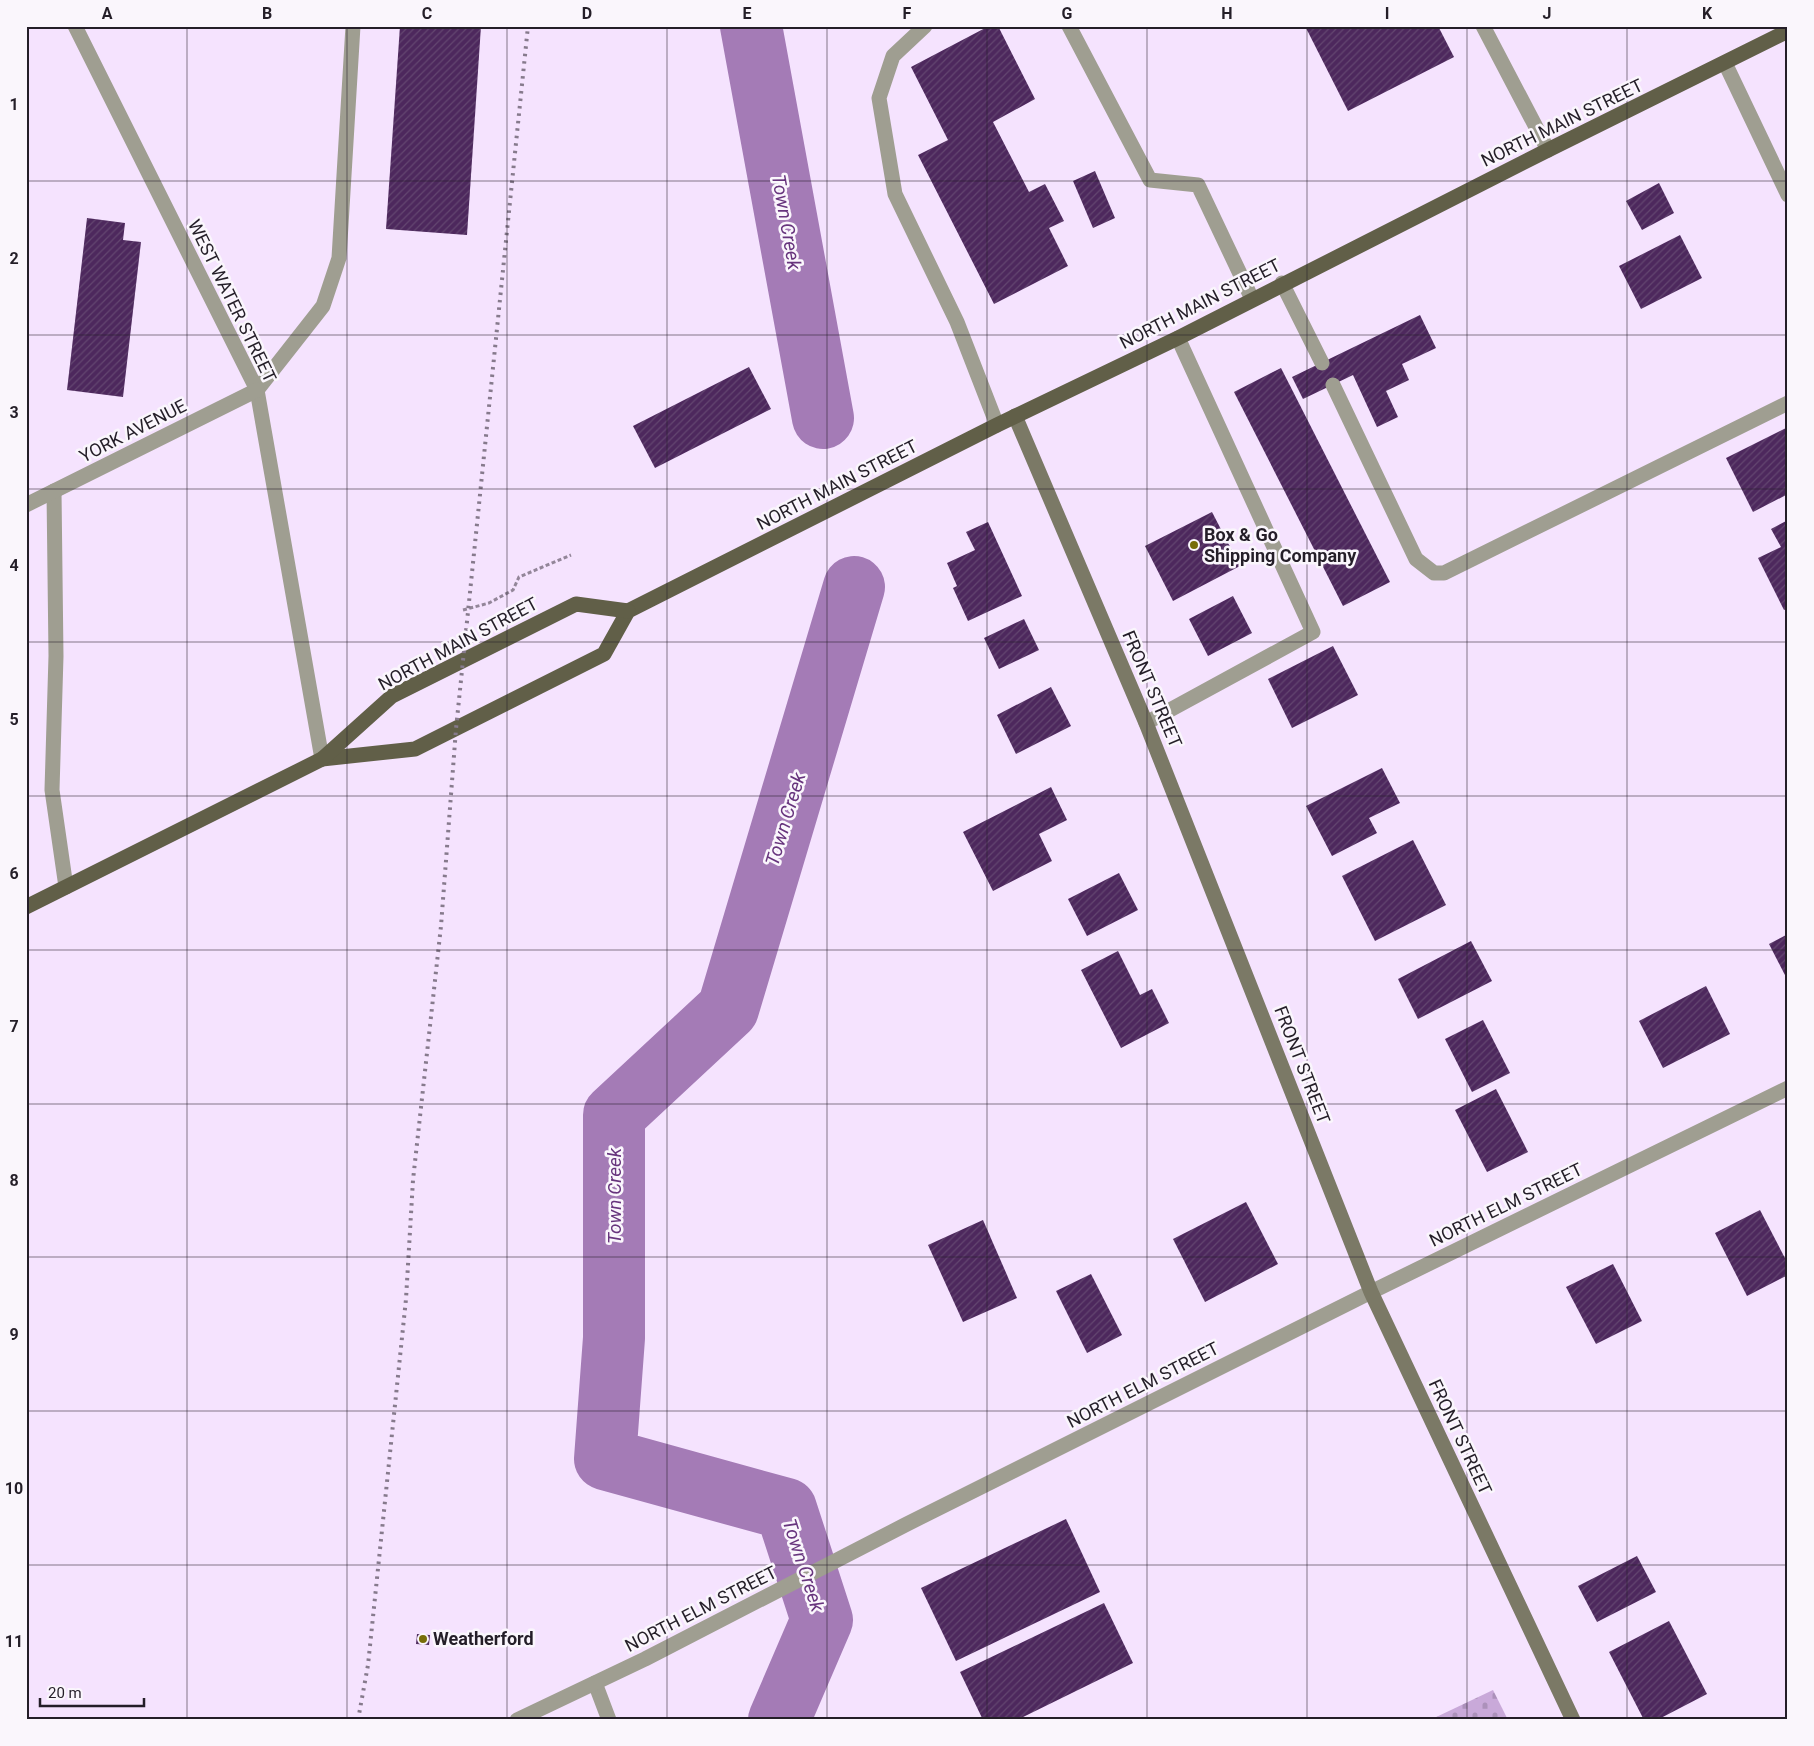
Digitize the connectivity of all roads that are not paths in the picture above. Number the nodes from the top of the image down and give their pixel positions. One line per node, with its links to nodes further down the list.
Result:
1 (75, 26): 15 (street, WEST WATER STREET)
2 (353, 26): 15 (street)
3 (925, 26): 18 (street)
4 (1069, 26): 11 (street)
5 (1483, 26): 8 (street)
6 (1788, 31): 7 (main road, NORTH MAIN STREET)
7 (1725, 63): 8 (main road, NORTH MAIN STREET); 9 (street)
8 (1548, 150): 10 (main road, NORTH MAIN STREET)
9 (1788, 195)
10 (1282, 283): 11 (main road, NORTH MAIN STREET); 13 (street)
11 (1252, 299): 12 (main road, NORTH MAIN STREET)
12 (1178, 338): 17 (main road, NORTH MAIN STREET); 22 (street)
13 (1322, 363)
14 (1333, 385): 16 (street)
15 (257, 390): 19 (street, YORK AVENUE); 23 (street, WEST WATER STREET)
16 (1788, 404)
17 (1015, 416): 18 (main road, NORTH MAIN STREET); 22 (street, FRONT STREET)
18 (997, 425): 21 (main road, NORTH MAIN STREET)
19 (54, 491): 20 (street, YORK AVENUE); 24 (street)
20 (26, 505)
21 (628, 611): 23 (main road, NORTH MAIN STREET); 23 (main road, NORTH MAIN STREET)
22 (1146, 723): 27 (street, FRONT STREET)
23 (322, 759): 24 (main road, NORTH MAIN STREET)
24 (66, 887): 25 (main road, NORTH MAIN STREET)
25 (26, 906)
26 (1788, 1088): 27 (street, NORTH ELM STREET)
27 (1371, 1292): 28 (street, NORTH ELM STREET); 31 (street, FRONT STREET)
28 (595, 1683): 29 (street, NORTH ELM STREET); 30 (street)
29 (517, 1720)
30 (609, 1720)
31 (1573, 1720)

